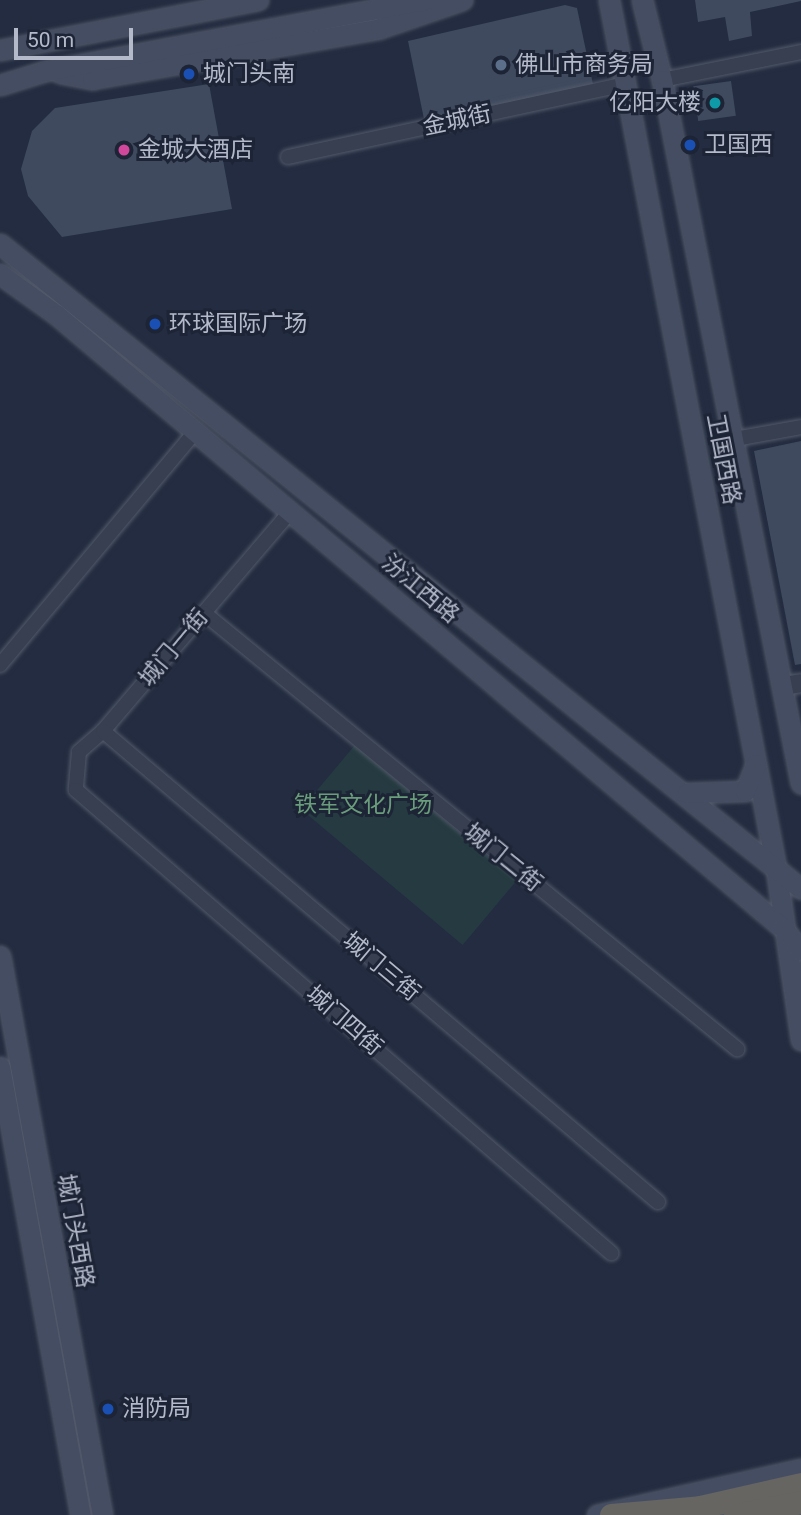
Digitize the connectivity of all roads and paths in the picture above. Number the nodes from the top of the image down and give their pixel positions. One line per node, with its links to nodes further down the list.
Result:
1 (196, 0): 7 (main road)
2 (258, 0): 7 (main road)
3 (425, 0): 9 (main road)
4 (463, 0): 9 (main road)
5 (609, 0): 11 (main road, 卫国西路)
6 (642, 0): 10 (main road, 卫国西路)
7 (2, 49)
8 (801, 52): 10 (street)
9 (45, 71): 12 (main road)
10 (662, 80): 18 (main road, 卫国西路)
11 (625, 84): 13 (street, 金城街); 24 (main road, 卫国西路)
12 (0, 85)
13 (288, 157)
14 (0, 244): 27 (main road, 汾江西路)
15 (0, 274): 17 (main road, 汾江西路)
16 (801, 427): 18 (street)
17 (195, 432): 19 (main road, 汾江西路); 21 (street)
18 (735, 439): 22 (main road, 卫国西路)
19 (290, 512): 20 (street, 城门一街); 30 (main road, 汾江西路)
20 (204, 613): 23 (street, 城门一街); 35 (street, 城门二街)
21 (0, 665)
22 (792, 684): 25 (main road, 卫国西路)
23 (103, 731): 26 (street, 城门一街); 37 (street, 城门三街)
24 (756, 763): 27 (main road); 28 (main road, 卫国西路)
25 (801, 783)
26 (76, 790): 38 (street, 城门四街)
27 (687, 793): 28 (main road, 汾江西路)
28 (776, 868): 29 (main road, 汾江西路); 30 (main road, 卫国西路)
29 (801, 889)
30 (783, 928): 31 (main road, 汾江西路); 33 (main road, 卫国西路)
31 (801, 949): 33 (main road)
32 (0, 956): 44 (main road, 城门头西路)
33 (791, 993): 34 (main road)
34 (801, 1040)
35 (737, 1049)
36 (0, 1067): 43 (main road, 城门头西路)
37 (658, 1202)
38 (611, 1253)
39 (801, 1469): 45 (main road)
40 (801, 1484): 46 (highway)
41 (801, 1502): 42 (highway)
42 (744, 1513)
43 (81, 1515)
44 (102, 1515)
45 (597, 1515)
46 (611, 1515)

